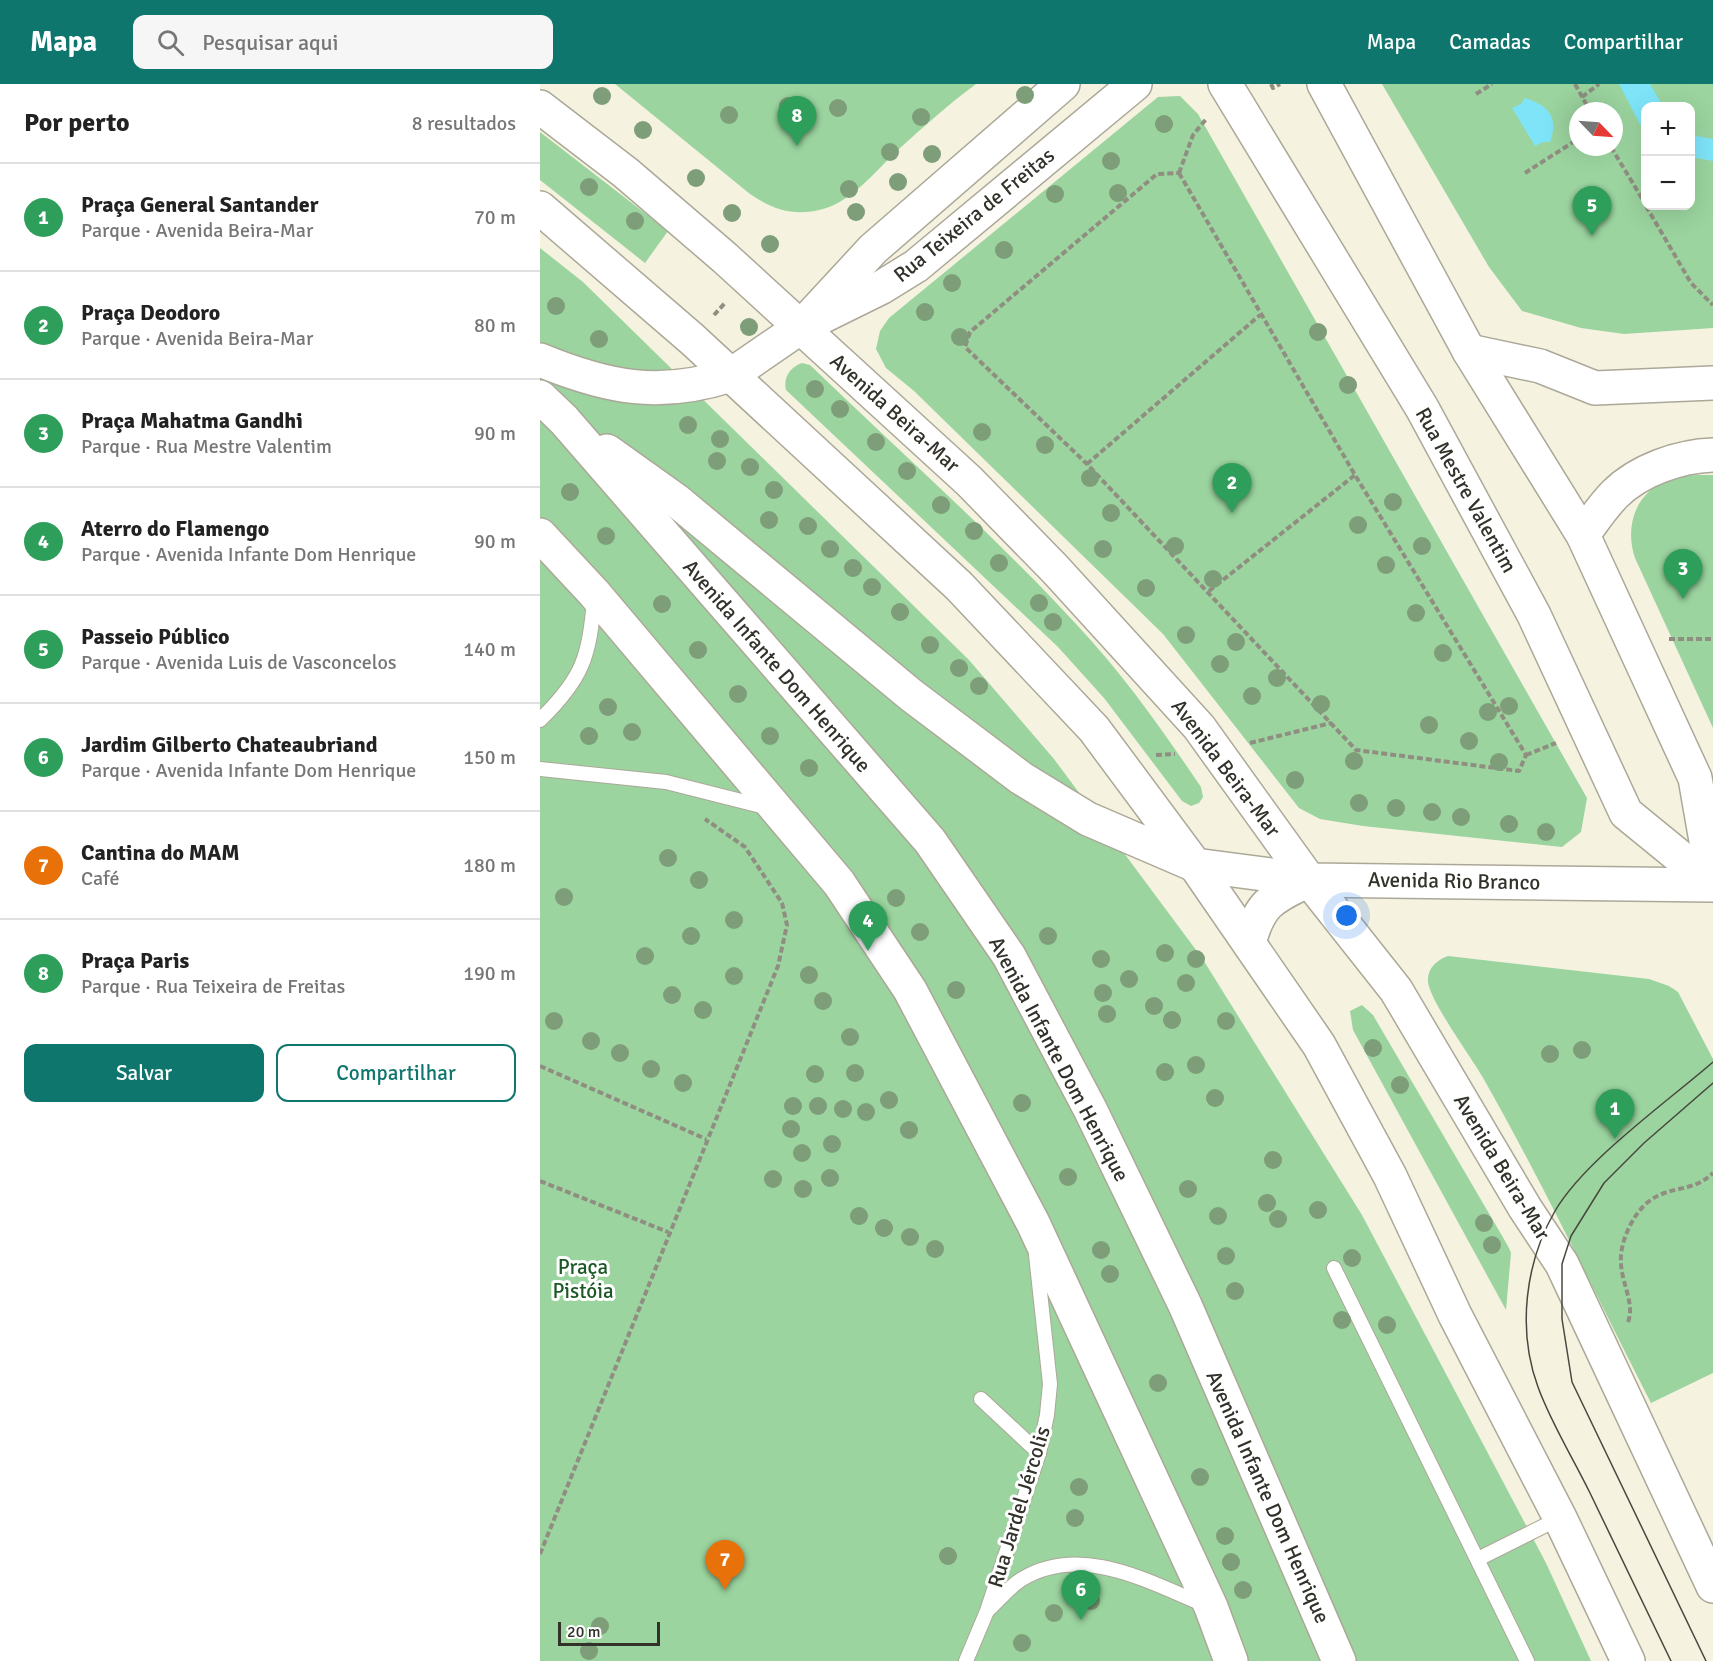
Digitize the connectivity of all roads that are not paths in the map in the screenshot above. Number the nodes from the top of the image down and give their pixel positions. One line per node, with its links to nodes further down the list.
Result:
1 (1063, 84): 7 (main road, Rua Teixeira de Freitas)
2 (1135, 84): 7 (main road, Rua Teixeira de Freitas)
3 (1324, 84): 8 (main road)
4 (1227, 87): 23 (main road, Rua Mestre Valentim)
5 (540, 107): 7 (main road, Avenida Beira-Mar)
6 (540, 208): 10 (main road)
7 (801, 327): 10 (main road, Rua Teixeira de Freitas); 22 (main road, Avenida Beira-Mar)
8 (1469, 351): 11 (main road); 16 (main road)
9 (540, 360): 10 (main road)
10 (731, 375): 21 (main road)
11 (1713, 383)
12 (540, 397): 13 (main road, Avenida Infante Dom Henrique)
13 (564, 420): 21 (main road, Avenida Rio Branco); 36 (main road, Avenida Infante Dom Henrique)
14 (1713, 455): 16 (main road)
15 (540, 535): 17 (main road)
16 (1583, 535): 23 (main road)
17 (594, 593): 18 (lane); 20 (main road)
18 (540, 720)
19 (540, 769): 20 (lane)
20 (777, 810): 25 (main road)
21 (1195, 865): 22 (main road, Avenida Rio Branco); 24 (main road)
22 (1309, 880): 23 (main road, Avenida Rio Branco); 24 (main road); 31 (main road, Avenida Beira-Mar)
23 (1713, 883)
24 (1249, 943): 29 (main road)
25 (1033, 1223): 28 (lane, Rua Jardel Jércolis); 32 (main road)
26 (1334, 1268): 30 (lane)
27 (981, 1399): 28 (lane)
28 (1039, 1453): 33 (lane, Rua Jardel Jércolis)
29 (1560, 1518): 30 (lane); 38 (main road)
30 (1478, 1559): 37 (lane)
31 (1713, 1586)
32 (1211, 1607): 33 (lane, Rua Jardel Jércolis); 35 (main road)
33 (987, 1611): 34 (lane, Rua Jardel Jércolis)
34 (966, 1661)
35 (1231, 1661)
36 (1340, 1661)
37 (1527, 1661)
38 (1628, 1661)

